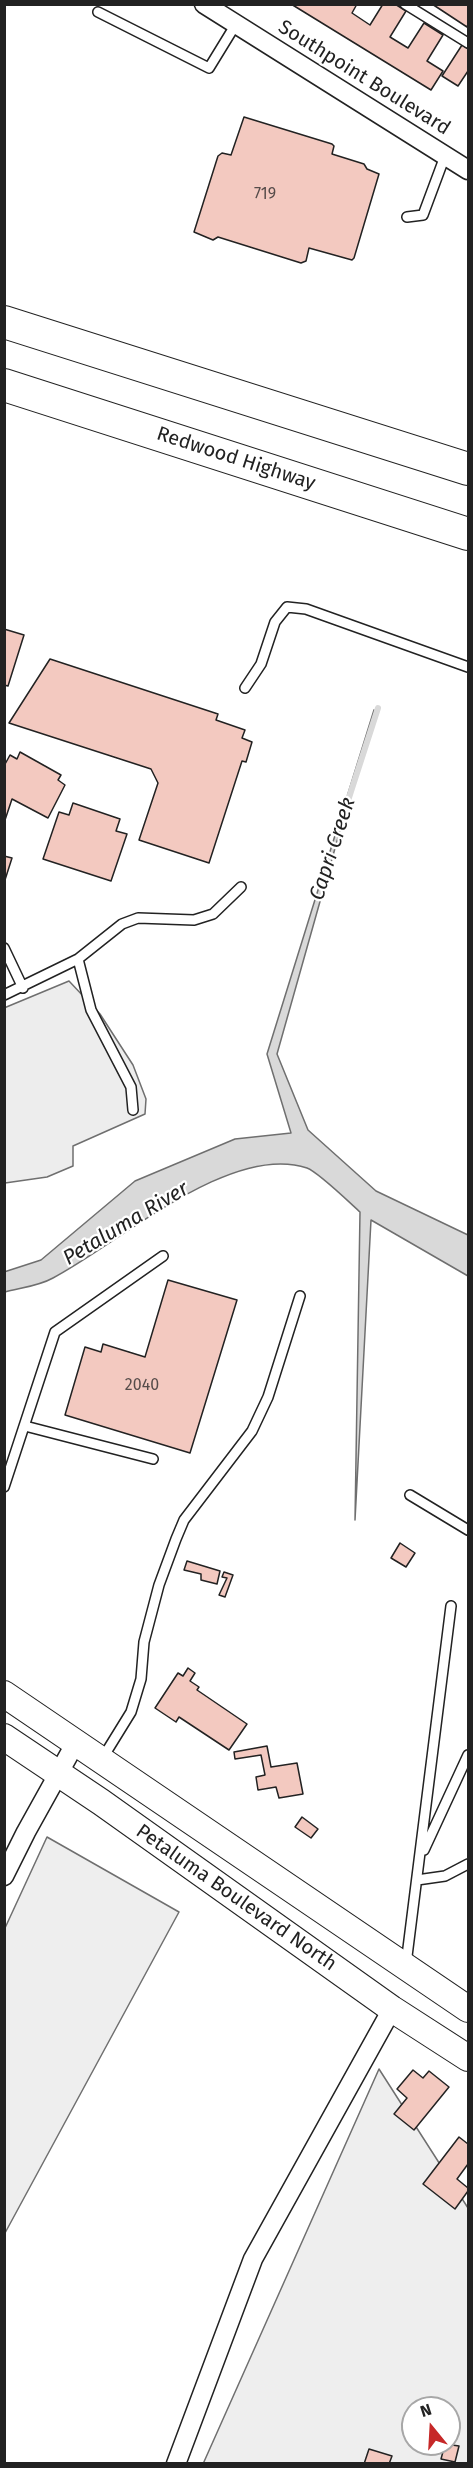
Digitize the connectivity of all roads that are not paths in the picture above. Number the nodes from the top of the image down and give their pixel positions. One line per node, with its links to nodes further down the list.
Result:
1 (204, 4): 4 (street, Southpoint Boulevard)
2 (405, 4): 5 (lane)
3 (98, 12): 4 (lane)
4 (236, 24): 6 (street, Southpoint Boulevard)
5 (468, 44)
6 (445, 156): 7 (street, Southpoint Boulevard); 8 (lane)
7 (468, 170)
8 (407, 216)
9 (4, 322): 11 (highway)
10 (4, 385): 12 (highway, Redwood Highway)
11 (468, 469)
12 (468, 534)
13 (468, 667): 14 (lane)
14 (245, 688)
15 (241, 887): 17 (lane)
16 (4, 948): 18 (lane)
17 (78, 959): 18 (lane); 20 (lane)
18 (23, 988): 19 (lane)
19 (4, 995)
20 (133, 1110)
21 (163, 1256): 23 (lane)
22 (300, 1296): 33 (lane)
23 (25, 1426): 24 (lane); 25 (lane)
24 (153, 1459)
25 (4, 1487)
26 (410, 1495): 27 (lane)
27 (468, 1530)
28 (451, 1606): 35 (lane)
29 (4, 1694): 31 (main road, Petaluma Boulevard North)
30 (4, 1737): 34 (main road, Petaluma Boulevard North)
31 (76, 1742): 33 (main road, Petaluma Boulevard North); 34 (street)
32 (468, 1755): 35 (lane)
33 (102, 1759): 39 (main road, Petaluma Boulevard North)
34 (59, 1773): 37 (street); 40 (main road, Petaluma Boulevard North)
35 (420, 1857): 38 (lane)
36 (468, 1864): 38 (lane)
37 (4, 1876)
38 (417, 1881): 39 (lane)
39 (405, 1966): 41 (main road, Petaluma Boulevard North)
40 (392, 2009): 42 (main road, Petaluma Boulevard North); 43 (street)
41 (468, 2009)
42 (468, 2058)
43 (176, 2463)

